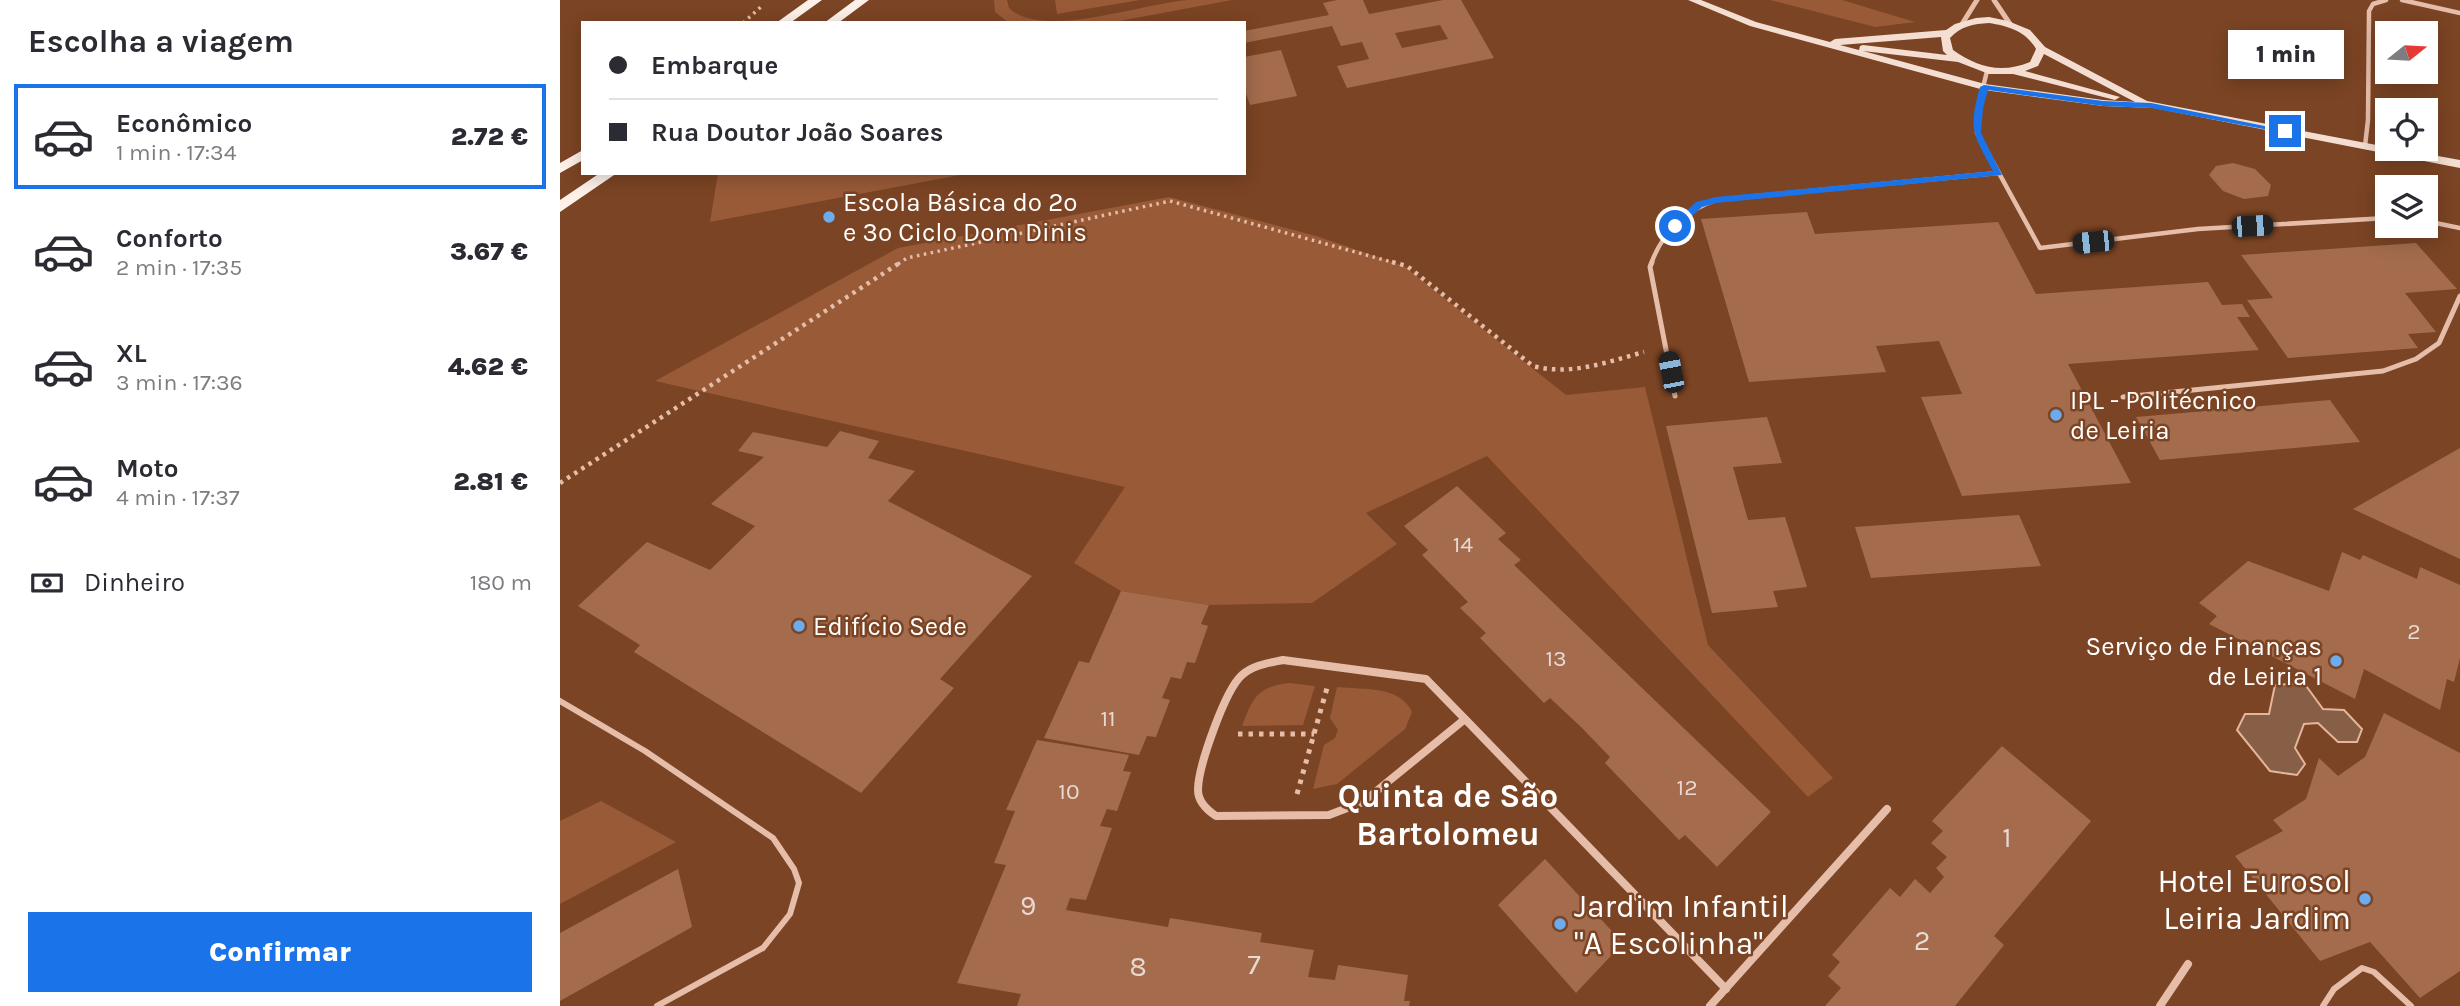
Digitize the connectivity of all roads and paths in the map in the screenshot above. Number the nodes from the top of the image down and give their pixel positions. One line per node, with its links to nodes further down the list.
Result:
1 (768, 0): 10 (path)
2 (816, 0): 11 (main road)
3 (863, 0): 12 (main road)
4 (1693, 0): 16 (main road)
5 (1977, 0): 13 (street)
6 (1994, 0): 14 (street)
7 (2386, 0): 23 (lane)
8 (2402, 0): 9 (lane)
9 (2460, 13)
10 (745, 21)
11 (785, 21)
12 (833, 21)
13 (1962, 24): 14 (main road); 15 (main road)
14 (2010, 24): 17 (main road)
15 (1949, 33): 16 (main road); 18 (main road)
16 (1825, 42): 18 (main road); 21 (main road)
17 (2041, 49): 20 (main road); 22 (main road)
18 (1959, 59): 19 (main road)
19 (1987, 71): 20 (main road); 21 (lane)
20 (2014, 71): 22 (main road)
21 (1984, 87): 22 (main road); 27 (lane)
22 (2151, 106): 23 (main road)
23 (2365, 146): 25 (main road)
24 (581, 155): 26 (main road)
25 (2460, 164)
26 (560, 169)
27 (1998, 173): 30 (lane); 34 (lane)
28 (607, 175): 29 (main road)
29 (560, 207)
30 (2375, 219)
31 (2438, 224): 32 (lane)
32 (2460, 229)
33 (2460, 296): 36 (lane)
34 (1666, 347): 35 (lane); 37 (path)
35 (1675, 396)
36 (2123, 397)
37 (560, 483)
38 (1333, 667): 40 (street); 41 (street); 42 (path)
39 (560, 701): 47 (lane)
40 (1465, 719): 44 (street); 46 (street)
41 (1214, 734): 42 (path); 44 (street)
42 (1314, 734): 44 (path)
43 (1887, 809): 46 (street)
44 (1290, 816)
45 (2188, 964): 49 (street)
46 (1726, 989): 48 (street)
47 (657, 1006)
48 (1710, 1006)
49 (2160, 1006)
50 (2323, 1006): 51 (lane)
51 (2411, 1006)

